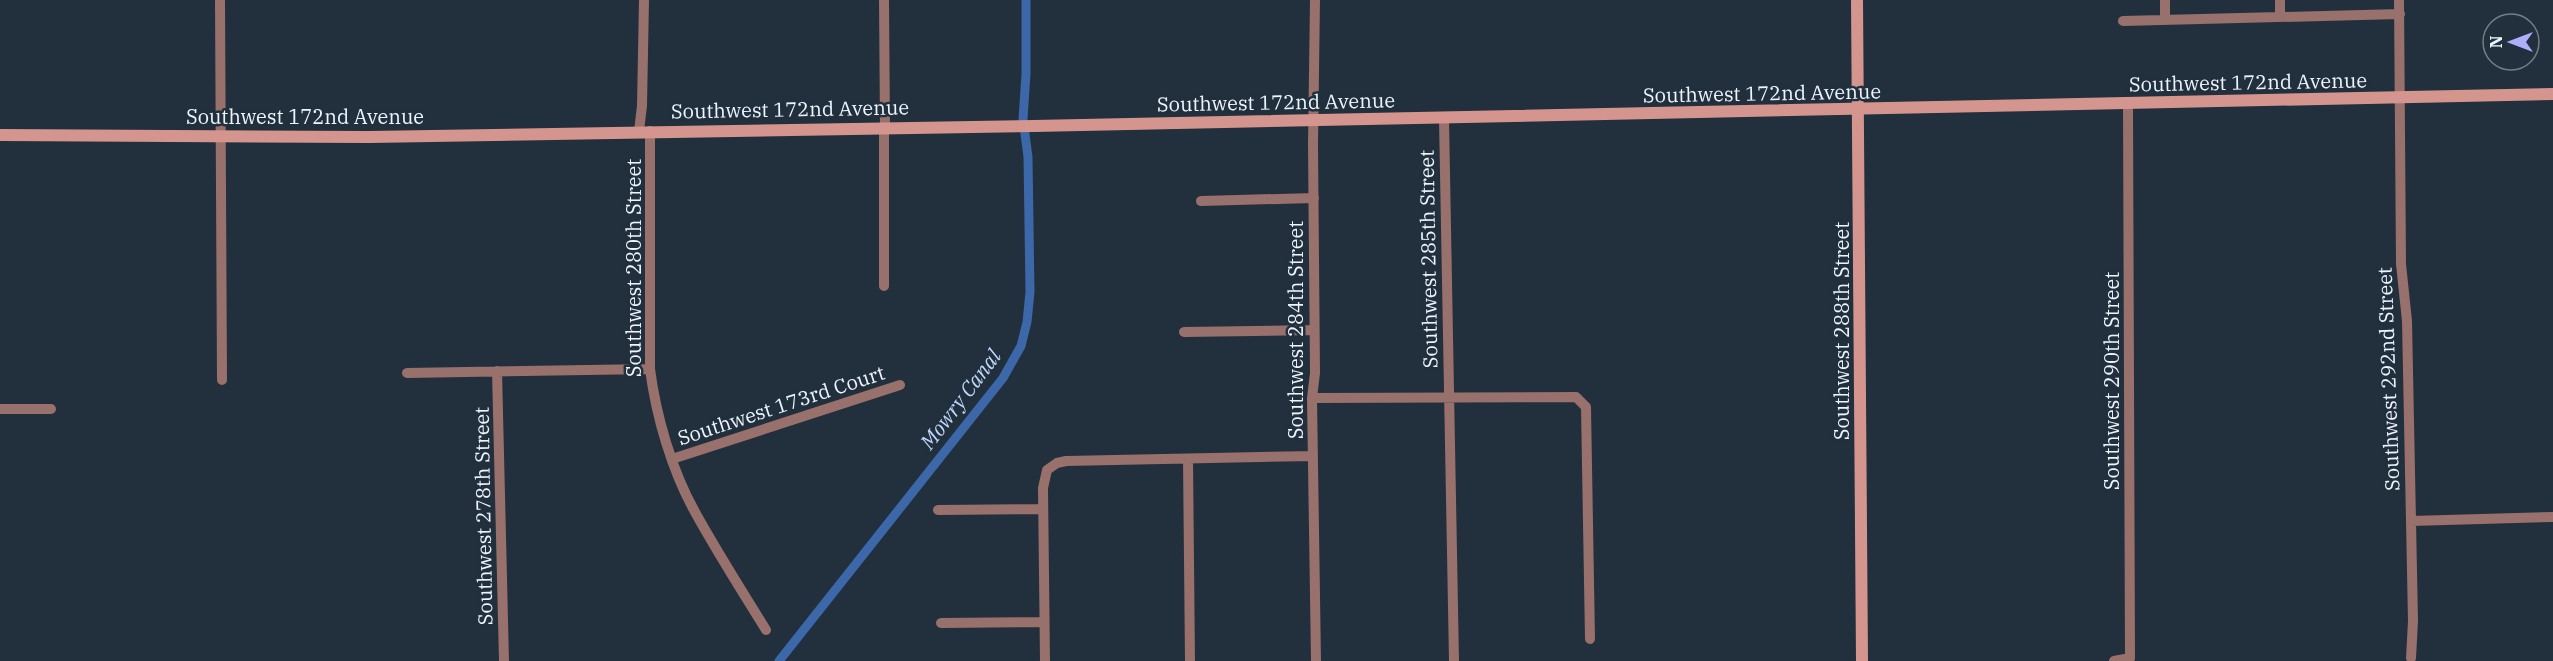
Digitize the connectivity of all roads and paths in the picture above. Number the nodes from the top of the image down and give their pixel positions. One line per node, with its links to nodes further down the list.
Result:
1 (220, 0): 22 (street)
2 (644, 0): 20 (street, Southwest 280th Street)
3 (884, 0): 19 (street)
4 (1315, 0): 18 (street, Southwest 284th Street)
5 (1857, 0): 16 (street, Southwest 288th Street)
6 (2165, 0): 11 (street)
7 (2280, 0): 10 (street)
8 (2399, 0): 9 (street, Southwest 292nd Street)
9 (2400, 14): 10 (street); 14 (street, Southwest 292nd Street)
10 (2280, 17): 11 (street)
11 (2165, 20): 12 (street)
12 (2123, 21)
13 (2553, 94): 14 (street, Southwest 172nd Avenue)
14 (2400, 98): 15 (street, Southwest 172nd Avenue); 43 (street, Southwest 292nd Street)
15 (2128, 105): 16 (street, Southwest 172nd Avenue); 55 (street, Southwest 290th Street)
16 (1859, 111): 17 (street, Southwest 172nd Avenue); 54 (street, Southwest 288th Street)
17 (1444, 119): 18 (street, Southwest 172nd Avenue); 34 (street, Southwest 285th Street)
18 (1313, 120): 19 (street, Southwest 172nd Avenue); 23 (street, Southwest 284th Street)
19 (884, 128): 20 (street, Southwest 172nd Avenue); 25 (street)
20 (644, 131): 22 (street, Southwest 172nd Avenue); 28 (street, Southwest 280th Street)
21 (0, 135): 22 (street, Southwest 172nd Avenue)
22 (221, 136): 31 (street)
23 (1314, 198): 24 (street); 26 (street, Southwest 284th Street)
24 (1201, 201)
25 (884, 286)
26 (1314, 330): 27 (street); 33 (street, Southwest 284th Street)
27 (1184, 332)
28 (650, 369): 29 (street); 38 (street, Southwest 280th Street)
29 (497, 370): 30 (street); 49 (street, Southwest 278th Street)
30 (406, 373)
31 (222, 380)
32 (900, 385): 38 (street, Southwest 173rd Court)
33 (1312, 398): 34 (street); 37 (street, Southwest 284th Street)
34 (1449, 399): 47 (street); 53 (street, Southwest 285th Street)
35 (0, 409): 36 (street)
36 (51, 409)
37 (1313, 456): 39 (street); 52 (street, Southwest 284th Street)
38 (672, 459): 46 (street, Southwest 280th Street)
39 (1188, 459): 40 (street); 51 (street)
40 (1042, 509): 41 (street); 44 (street)
41 (938, 510)
42 (2553, 517): 43 (street)
43 (2411, 521): 48 (street, Southwest 292nd Street)
44 (1044, 622): 45 (street); 50 (street)
45 (941, 623)
46 (766, 630)
47 (1590, 639)
48 (2411, 658)
49 (504, 661)
50 (1045, 661)
51 (1190, 661)
52 (1316, 661)
53 (1454, 661)
54 (1862, 661)
55 (2114, 661)

